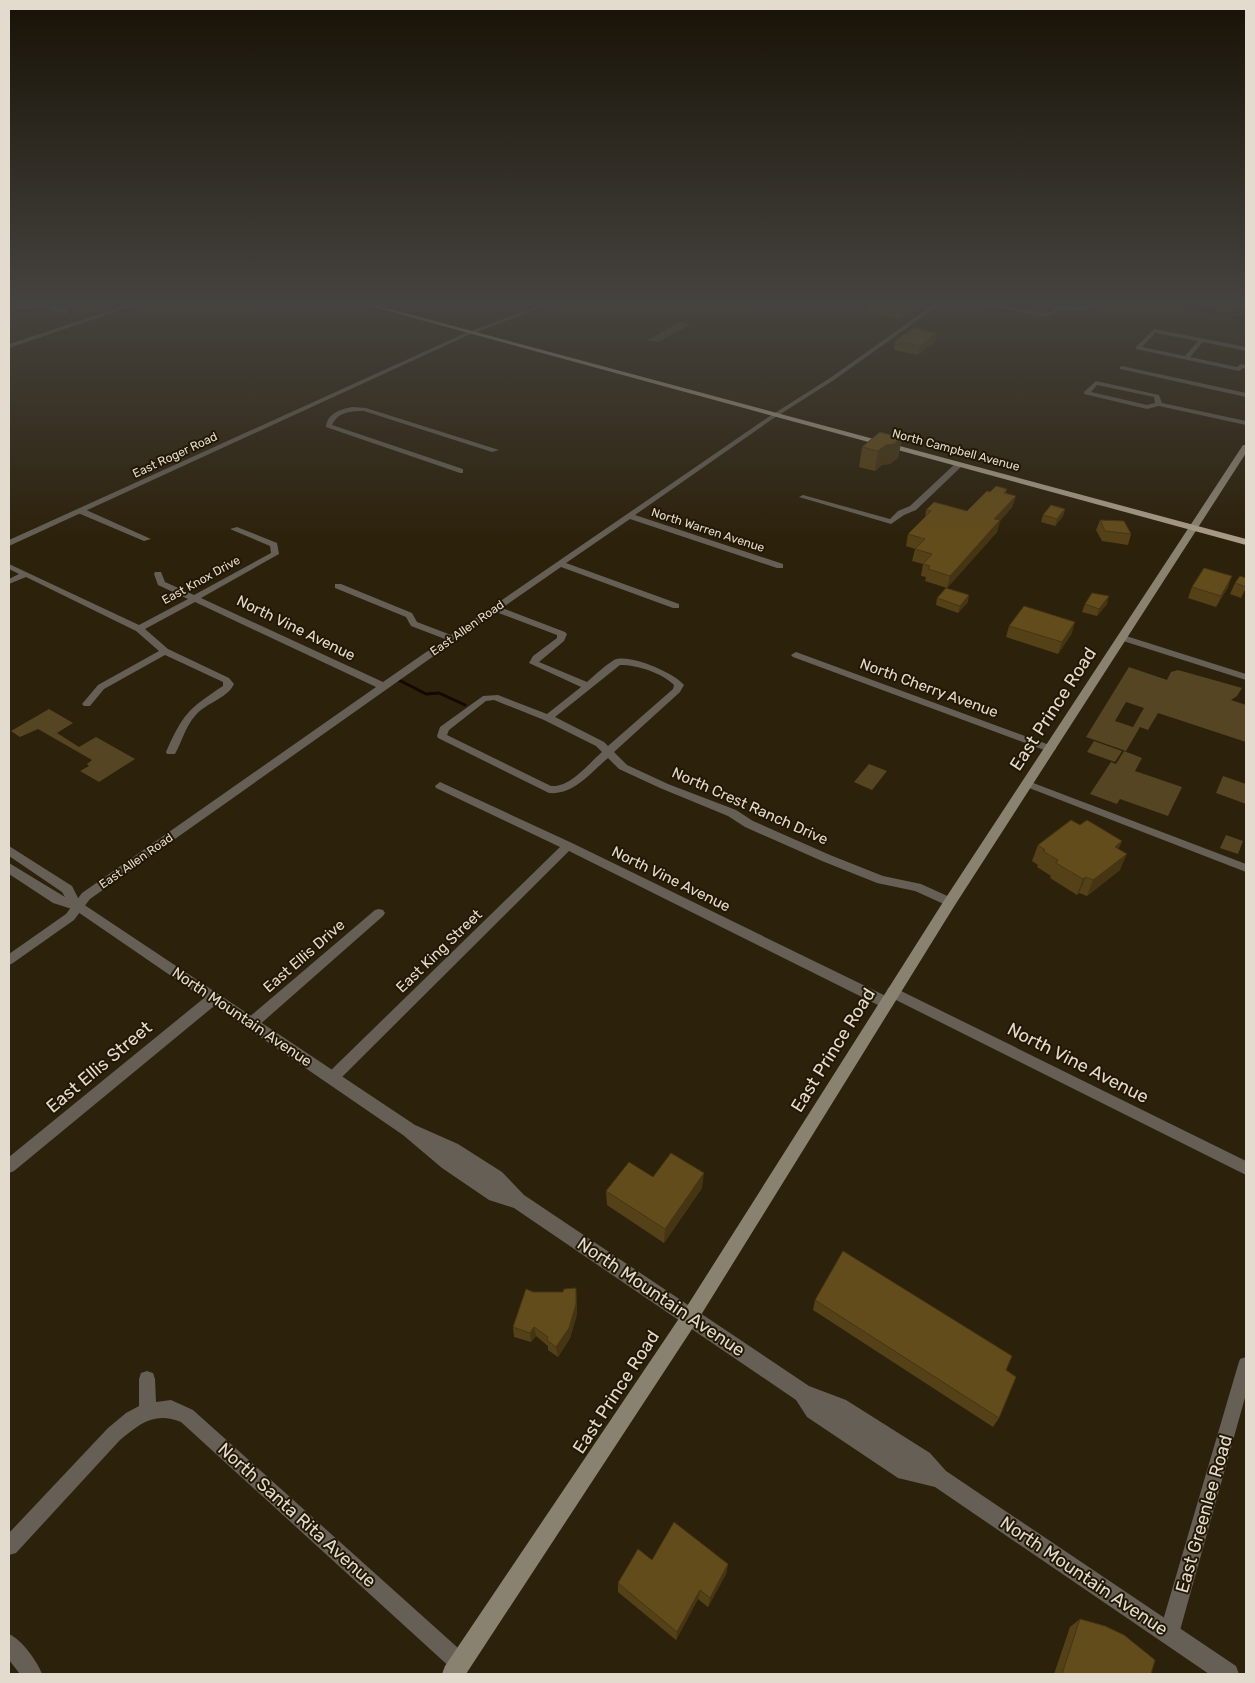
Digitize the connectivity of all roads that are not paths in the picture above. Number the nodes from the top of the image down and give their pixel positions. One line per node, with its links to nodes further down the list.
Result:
1 (359, 384): 18 (street, East Roger Road)
2 (663, 384): 10 (main road, North Campbell Avenue)
3 (823, 384): 11 (street, East Allen Road)
4 (1095, 384): 9 (street)
5 (1099, 384): 9 (street)
6 (1193, 384): 7 (street)
7 (1246, 395)
8 (800, 398): 10 (street)
9 (1159, 404): 12 (street)
10 (758, 409): 11 (main road, North Campbell Avenue)
11 (776, 414): 15 (main road, North Campbell Avenue); 19 (street, East Allen Road)
12 (1246, 423)
13 (1246, 447): 20 (main road, East Prince Road)
14 (495, 450): 16 (street)
15 (960, 464): 17 (street); 20 (main road, North Campbell Avenue)
16 (460, 471)
17 (803, 496)
18 (81, 510): 22 (street); 24 (street, East Roger Road)
19 (629, 516): 25 (street, East Allen Road); 27 (street, North Warren Avenue)
20 (1194, 528): 23 (main road, North Campbell Avenue); 36 (main road, East Prince Road)
21 (234, 529): 32 (street, East Knox Drive)
22 (148, 539)
23 (1246, 542)
24 (9, 543)
25 (560, 564): 33 (street); 34 (street, East Allen Road)
26 (9, 566): 28 (street)
27 (780, 566)
28 (26, 574): 30 (street); 35 (street)
29 (158, 574): 32 (street, North Vine Avenue)
30 (9, 582)
31 (338, 586): 37 (street)
32 (196, 597): 35 (street, East Knox Drive); 41 (street, North Vine Avenue)
33 (676, 606)
34 (496, 608): 37 (street, East Allen Road); 42 (street)
35 (138, 629): 38 (street)
36 (1123, 638): 40 (street); 45 (main road, East Prince Road)
37 (452, 639): 41 (street, East Allen Road)
38 (165, 651): 43 (street); 46 (street)
39 (796, 655): 45 (street, North Cherry Avenue)
40 (1246, 677)
41 (383, 686): 55 (street, East Allen Road)
42 (587, 686): 44 (street); 47 (street)
43 (87, 704)
44 (548, 718): 47 (street, North Crest Ranch Drive); 47 (street, North Crest Ranch Drive)
45 (1051, 749): 48 (main road, East Prince Road)
46 (171, 752)
47 (608, 753): 54 (street, North Crest Ranch Drive)
48 (1028, 784): 53 (street); 54 (main road, East Prince Road)
49 (440, 786): 50 (street, North Vine Avenue)
50 (568, 846): 59 (street, North Vine Avenue); 61 (street, East King Street)
51 (10, 853): 55 (street, North Mountain Avenue)
52 (9, 868): 55 (street, North Mountain Avenue)
53 (1246, 868)
54 (950, 902): 59 (main road, East Prince Road)
55 (77, 905): 57 (street, East Allen Road); 58 (street, North Mountain Avenue)
56 (379, 913): 60 (street, East Ellis Drive)
57 (9, 960)
58 (214, 998): 60 (street, North Mountain Avenue); 62 (street, East Ellis Street)
59 (890, 998): 63 (street, North Vine Avenue); 64 (main road, East Prince Road)
60 (252, 1023): 61 (street, North Mountain Avenue)
61 (332, 1078): 64 (street, North Mountain Avenue)
62 (9, 1166)
63 (1246, 1168)
64 (690, 1317): 69 (street, North Mountain Avenue); 71 (main road, East Prince Road)
65 (1246, 1365): 69 (street, East Greenlee Road)
66 (147, 1379): 67 (street)
67 (148, 1411): 68 (street); 71 (street, North Santa Rita Avenue)
68 (9, 1546)
69 (1169, 1634): 72 (street, North Mountain Avenue)
70 (9, 1644): 73 (street)
71 (457, 1669)
72 (1216, 1670)
73 (32, 1674)

